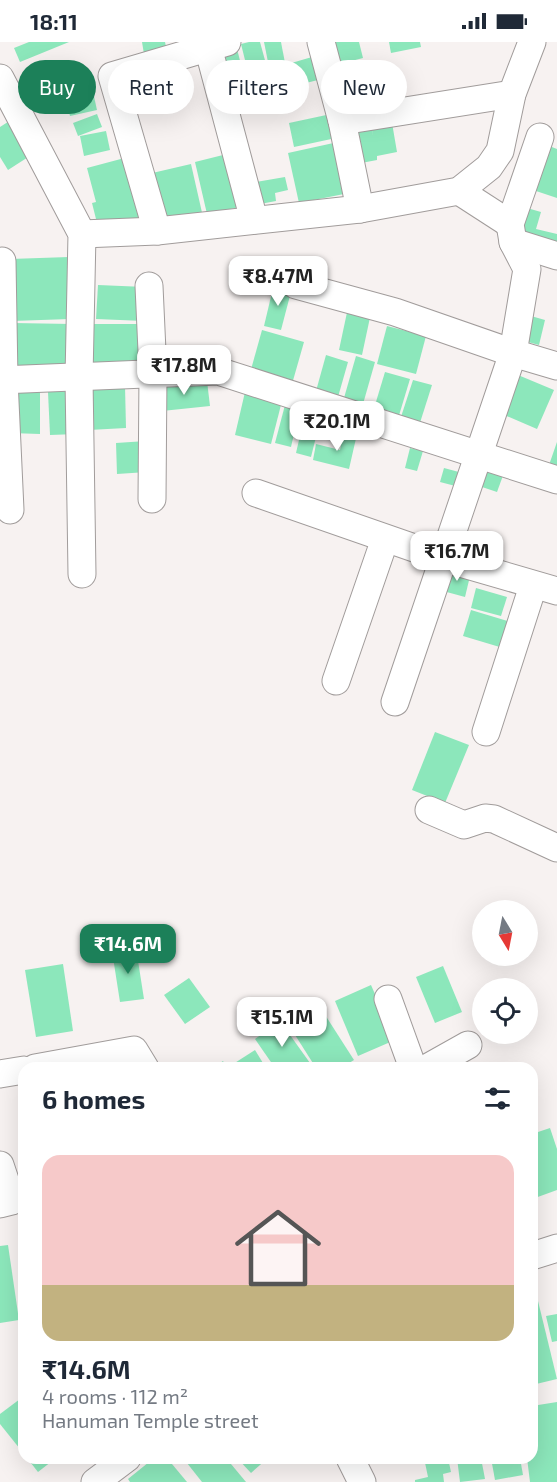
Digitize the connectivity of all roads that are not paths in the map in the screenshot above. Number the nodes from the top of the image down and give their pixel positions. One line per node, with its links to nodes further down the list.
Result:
1 (321, 42): 7 (street)
2 (532, 42): 5 (street)
3 (218, 44): 11 (street); 12 (street)
4 (0, 78): 6 (street)
5 (512, 94): 7 (street); 8 (street)
6 (6, 105): 13 (street)
7 (342, 121): 9 (street)
8 (530, 133): 10 (street); 10 (street)
9 (360, 208): 10 (street); 11 (street)
10 (490, 215): 14 (street); 18 (street)
11 (254, 220): 12 (street)
12 (157, 231): 13 (street)
13 (82, 247): 21 (street)
14 (557, 256)
15 (2, 261): 22 (street)
16 (296, 285): 18 (street)
17 (149, 286): 20 (street)
18 (513, 353): 19 (street); 23 (street)
19 (557, 366)
20 (153, 373): 21 (street); 23 (street); 26 (street)
21 (79, 378): 22 (street); 30 (street)
22 (2, 380): 27 (street)
23 (480, 455): 24 (street); 29 (street)
24 (557, 480)
25 (256, 493): 28 (street)
26 (152, 499)
27 (10, 510)
28 (385, 538): 29 (street); 32 (street)
29 (443, 558): 31 (street); 33 (street)
30 (82, 574)
31 (545, 588): 34 (street)
32 (336, 681)
33 (395, 702)
34 (486, 732)
35 (429, 810): 36 (street)
36 (557, 848)
37 (388, 999): 41 (street)
38 (468, 1045): 42 (street)
39 (140, 1059): 40 (street)
40 (105, 1062)
41 (411, 1062)
42 (438, 1062)
43 (18, 1071): 44 (street)
44 (0, 1074)
45 (0, 1164): 46 (street)
46 (0, 1204)
47 (557, 1248): 48 (street)
48 (538, 1254)
49 (119, 1464): 51 (street)
50 (353, 1464): 52 (street)
51 (96, 1482)
52 (362, 1482)

